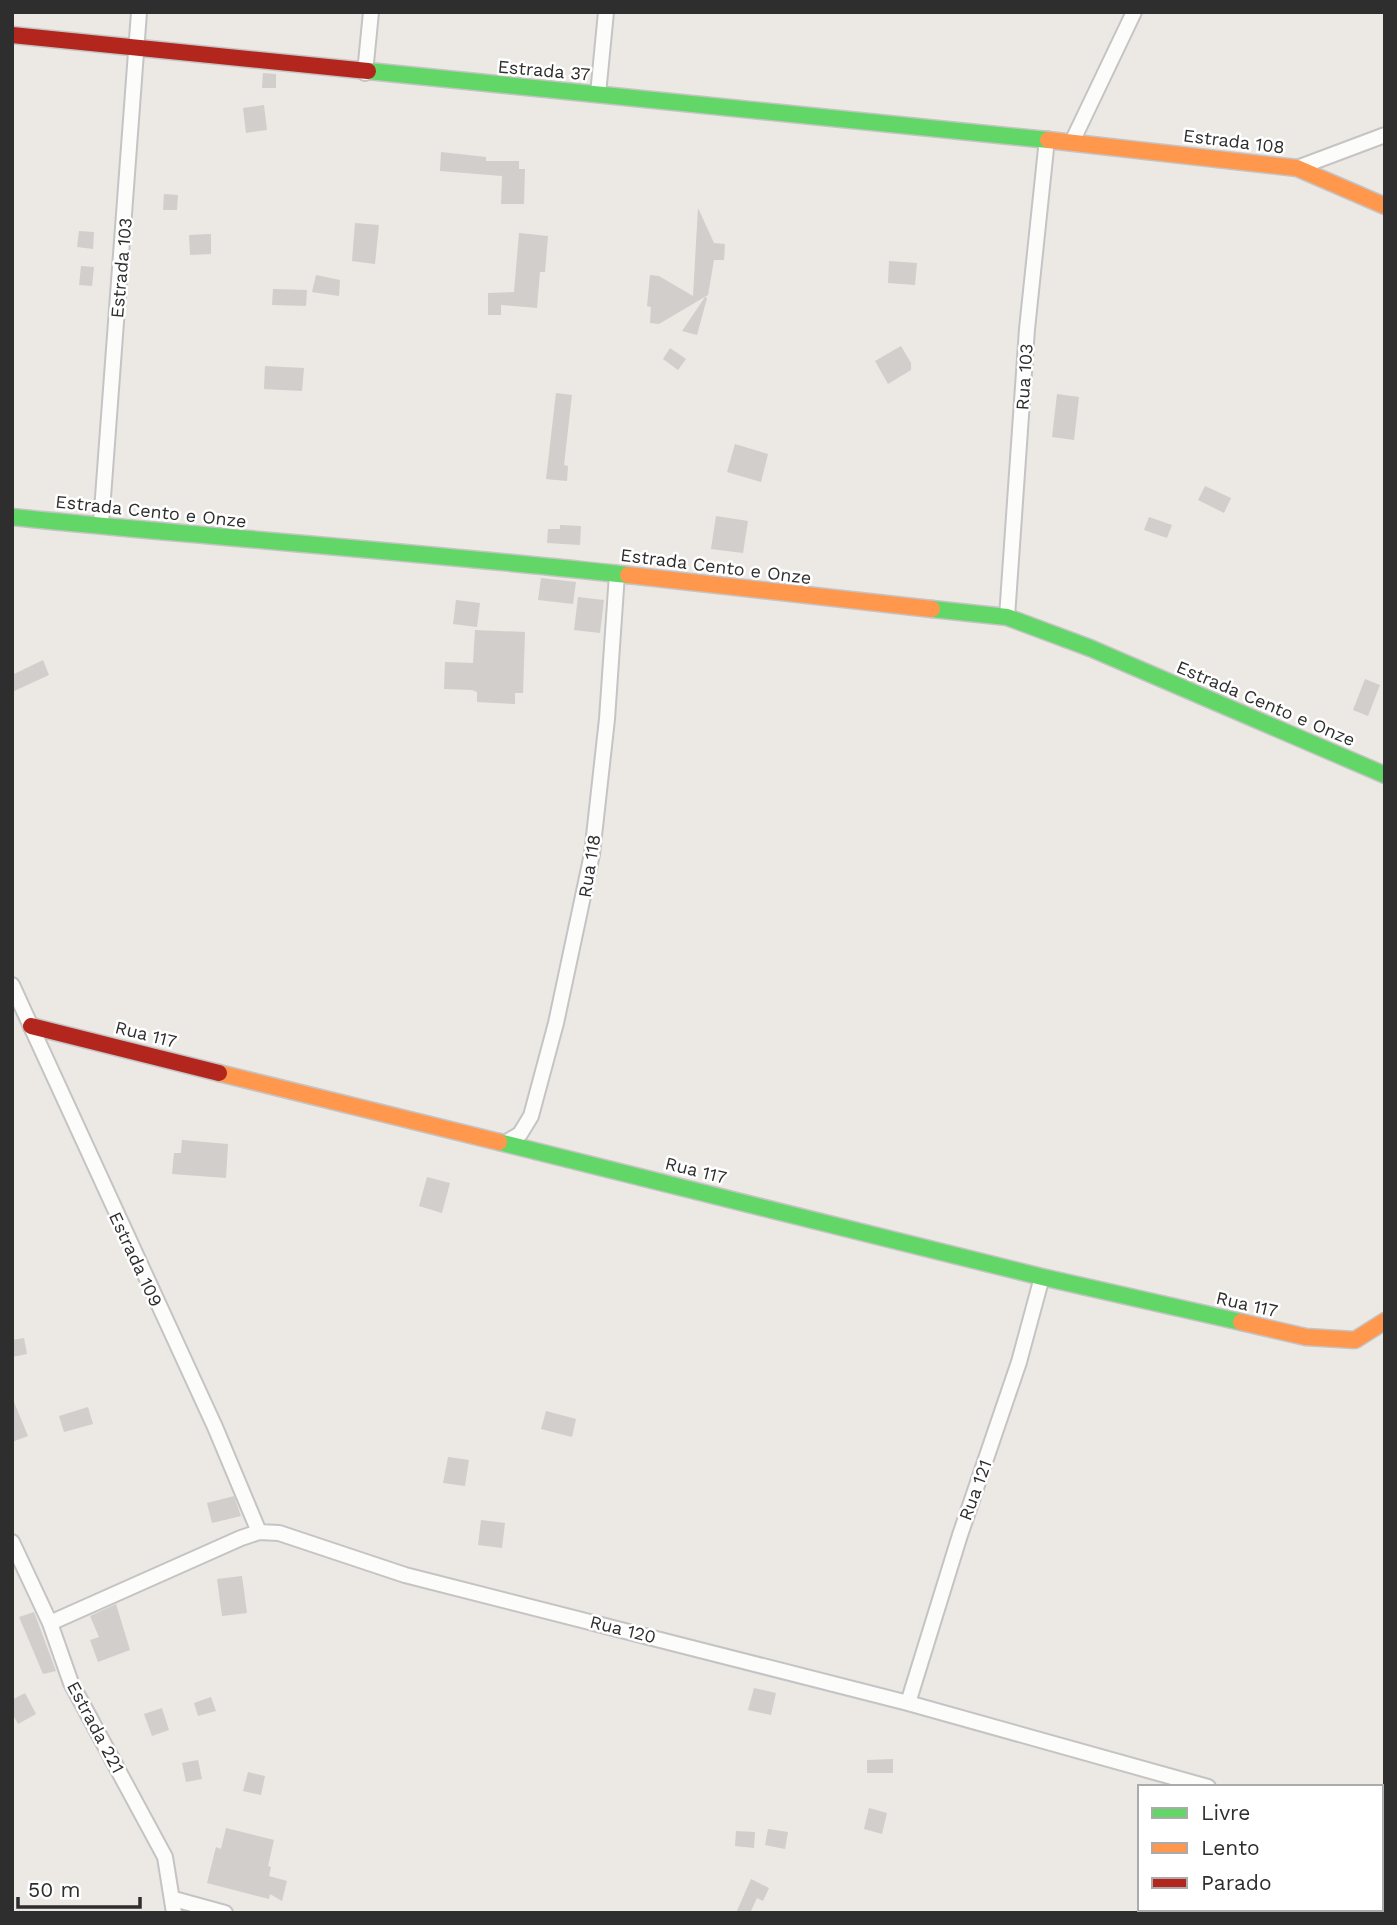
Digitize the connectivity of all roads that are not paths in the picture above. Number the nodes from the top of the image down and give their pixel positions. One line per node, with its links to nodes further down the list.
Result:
1 (139, 12): 6 (street, Estrada 103)
2 (371, 12): 7 (street)
3 (606, 12): 8 (street)
4 (1134, 12): 11 (street)
5 (12, 35): 6 (street, Estrada 37)
6 (136, 47): 7 (street, Estrada 37); 15 (street, Estrada 103)
7 (365, 73): 8 (street, Estrada 37)
8 (598, 94): 10 (street, Estrada 37)
9 (1385, 135): 12 (street)
10 (1047, 139): 11 (street, Estrada 37); 17 (street, Rua 103)
11 (1072, 142): 12 (street, Estrada 108)
12 (1297, 168): 13 (street, Estrada 108)
13 (1385, 206)
14 (12, 517): 15 (street, Estrada Cento e Onze)
15 (100, 524): 16 (street, Estrada Cento e Onze)
16 (617, 573): 17 (street, Estrada Cento e Onze); 21 (street, Rua 118)
17 (1007, 617): 18 (street, Estrada Cento e Onze)
18 (1385, 775)
19 (12, 985): 20 (street, Estrada 109)
20 (31, 1026): 21 (street, Rua 117); 24 (street, Estrada 109)
21 (505, 1143): 22 (street, Rua 117)
22 (1042, 1277): 23 (street, Rua 117); 27 (street, Rua 121)
23 (1385, 1321)
24 (259, 1532): 26 (street); 27 (street, Rua 120)
25 (12, 1542): 26 (street, Estrada 221)
26 (50, 1623): 29 (street, Estrada 221)
27 (908, 1703): 28 (street, Rua 120)
28 (1201, 1785)
29 (174, 1906): 30 (street)
30 (225, 1913)

